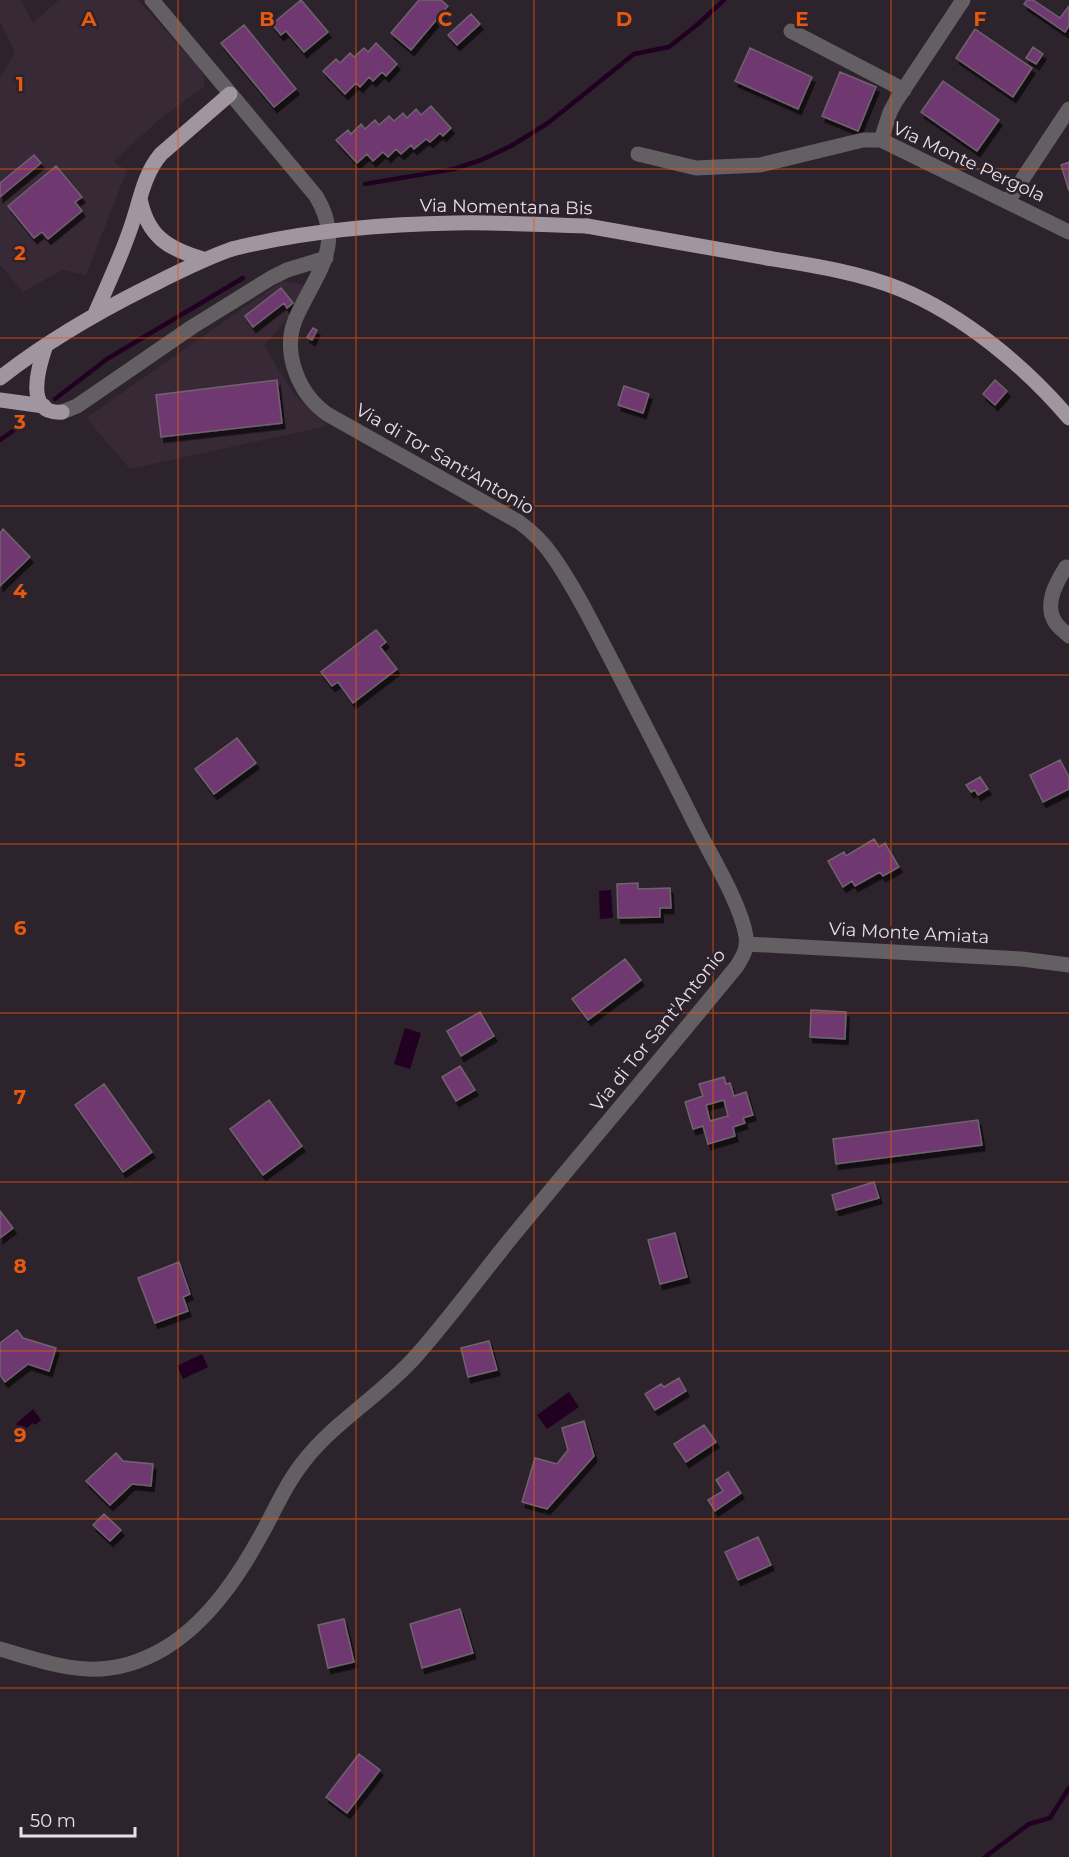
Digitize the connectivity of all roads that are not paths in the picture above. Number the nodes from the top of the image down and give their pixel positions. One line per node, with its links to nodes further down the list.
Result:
1 (152, 0): 5 (street, Via di Tor Sant'Antonio)
2 (963, 0): 4 (street)
3 (791, 31): 4 (street)
4 (904, 90): 7 (street)
5 (230, 94): 9 (main road); 12 (street, Via di Tor Sant'Antonio)
6 (1069, 109): 10 (street)
7 (881, 140): 8 (street, Via Monte Pergola); 10 (street, Via Monte Pergola)
8 (638, 154)
9 (140, 198): 13 (main road); 14 (main road)
10 (1008, 201): 11 (street, Via Monte Pergola)
11 (1069, 232)
12 (326, 258): 19 (street); 23 (street, Via di Tor Sant'Antonio)
13 (203, 259): 14 (main road, Via Nomentana Bis); 20 (main road, Via Nomentana Bis, bridge)
14 (95, 314): 15 (main road, Via Nomentana Bis)
15 (46, 345): 16 (main road, Via Nomentana Bis); 18 (main road)
16 (0, 378)
17 (0, 400): 18 (main road)
18 (44, 406): 19 (main road)
19 (62, 412)
20 (1069, 418)
21 (1066, 567): 22 (street)
22 (1069, 636)
23 (747, 944): 24 (street, Via Monte Amiata); 25 (street, Via di Tor Sant'Antonio)
24 (1069, 966)
25 (0, 1649)

